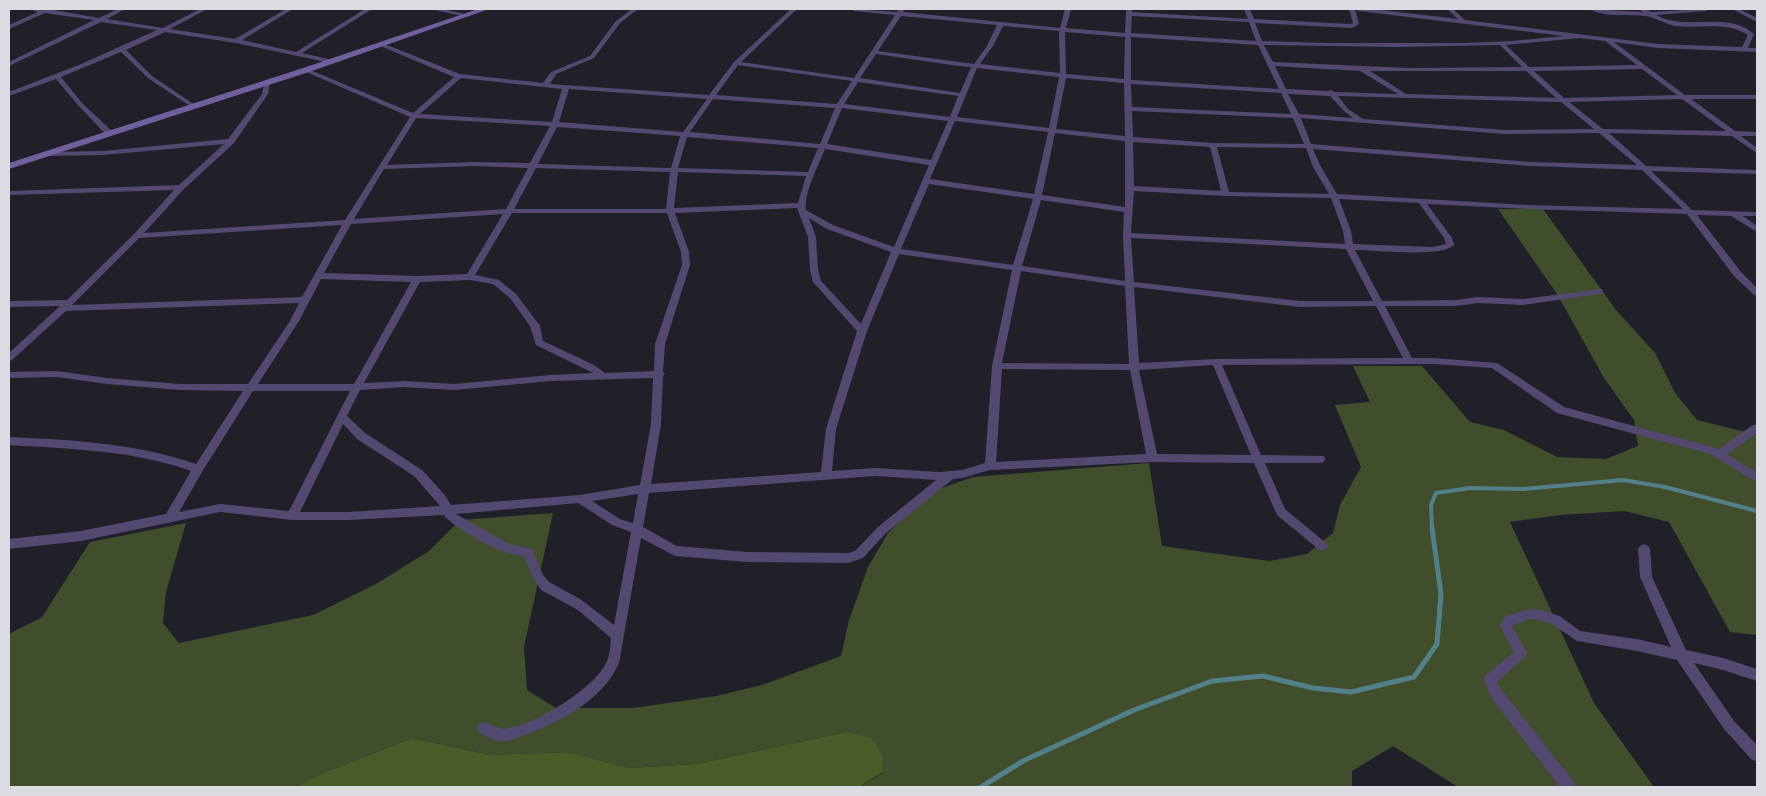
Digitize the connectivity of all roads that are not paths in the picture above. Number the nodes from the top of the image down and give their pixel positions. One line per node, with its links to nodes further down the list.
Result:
1 (33, 9): 20 (street)
2 (122, 9): 25 (street)
3 (204, 9): 34 (street)
4 (290, 9): 39 (street)
5 (369, 9): 48 (street)
6 (433, 9): 24 (street)
7 (485, 9): 24 (street)
8 (634, 9): 64 (street)
9 (794, 9): 51 (street)
10 (854, 9): 21 (street)
11 (1068, 9): 35 (street)
12 (1247, 9): 26 (street)
13 (1352, 9): 30 (street)
14 (1359, 9): 27 (street)
15 (1450, 9): 27 (street)
16 (1592, 9): 23 (street)
17 (1642, 9): 23 (street)
18 (1706, 9): 23 (street)
19 (1735, 9): 28 (street)
20 (47, 10): 25 (street); 31 (street)
21 (900, 11): 29 (street); 47 (street)
22 (1130, 11): 26 (street); 36 (street)
23 (1652, 14): 32 (street)
24 (467, 15): 43 (street)
25 (99, 20): 34 (street); 50 (street)
26 (1251, 20): 30 (street); 42 (street)
27 (1462, 20): 37 (street)
28 (1757, 20)
29 (1000, 25): 35 (street); 54 (street)
30 (1326, 25): 38 (street)
31 (9, 27)
32 (1739, 28): 33 (street); 45 (street)
33 (1757, 28)
34 (165, 30): 39 (street); 44 (street)
35 (1062, 30): 36 (street); 60 (street)
36 (1129, 36): 42 (street); 62 (street)
37 (1581, 36): 40 (street); 41 (street)
38 (1332, 38): 41 (street); 42 (street)
39 (236, 41): 48 (street)
40 (1607, 41): 45 (street); 53 (street)
41 (1500, 42): 57 (street)
42 (1260, 43): 52 (street)
43 (380, 44): 49 (street); 59 (street)
44 (121, 49): 58 (street); 75 (street)
45 (1744, 49): 46 (street)
46 (1757, 50)
47 (874, 52): 54 (street); 61 (street)
48 (298, 54): 49 (street)
49 (331, 61): 56 (street)
50 (9, 64)
51 (736, 64): 61 (street); 71 (street)
52 (1269, 64): 55 (street); 66 (street)
53 (1644, 67): 57 (street); 72 (street)
54 (974, 68): 60 (street); 69 (street)
55 (1362, 69): 57 (street); 70 (street)
56 (306, 70): 63 (street); 78 (street)
57 (1526, 70): 74 (street)
58 (57, 76): 68 (street); 86 (street)
59 (459, 76): 64 (street); 78 (street)
60 (1063, 76): 62 (street); 84 (street)
61 (857, 79): 69 (street); 76 (street)
62 (1127, 81): 66 (street); 77 (street)
63 (267, 83): 75 (street); 90 (street)
64 (545, 86): 65 (street)
65 (566, 87): 71 (street); 82 (street)
66 (1282, 90): 67 (street); 79 (street)
67 (1331, 92): 70 (street); 81 (street)
68 (9, 94)
69 (963, 95): 80 (street)
70 (1403, 95): 74 (street)
71 (711, 98): 76 (street); 88 (street)
72 (1687, 98): 73 (street); 74 (street); 85 (street)
73 (1757, 98)
74 (1560, 100): 83 (street)
75 (193, 106): 86 (street)
76 (839, 106): 80 (street); 92 (street)
77 (1128, 109): 79 (street); 89 (street)
78 (414, 116): 82 (street); 99 (street)
79 (1296, 116): 81 (street); 93 (street)
80 (953, 119): 84 (street); 96 (street)
81 (1360, 120): 83 (street)
82 (555, 124): 88 (street); 98 (street)
83 (1600, 130): 85 (street); 100 (street)
84 (1050, 131): 89 (street); 109 (street)
85 (1734, 133): 87 (street); 94 (street)
86 (110, 134): 95 (street)
87 (1757, 134)
88 (684, 135): 92 (street); 101 (street)
89 (1128, 139): 91 (street); 106 (street)
90 (231, 141): 95 (street); 105 (street)
91 (1212, 145): 93 (street); 108 (street)
92 (823, 146): 96 (street); 103 (street)
93 (1309, 146): 100 (street); 110 (street)
94 (1757, 151)
95 (46, 154): 97 (street)
96 (934, 162): 104 (street)
97 (9, 166)
98 (531, 166): 99 (street); 101 (street); 114 (street)
99 (383, 167): 119 (street)
100 (1643, 167): 102 (street); 116 (street)
101 (674, 170): 103 (street); 115 (street)
102 (1757, 172)
103 (812, 174): 112 (street)
104 (926, 181): 109 (street); 124 (street)
105 (182, 187): 107 (street); 122 (street)
106 (1130, 188): 108 (street); 113 (street)
107 (9, 194)
108 (1226, 194): 110 (street)
109 (1038, 196): 113 (street); 125 (street)
110 (1334, 196): 111 (street); 123 (street)
111 (1421, 201): 116 (street); 123 (street)
112 (802, 208): 115 (street); 124 (street); 136 (street)
113 (1128, 210): 121 (street)
114 (509, 211): 115 (street); 119 (street); 127 (street)
115 (670, 211): 142 (street)
116 (1689, 211): 117 (street); 130 (street)
117 (1732, 213): 118 (street); 120 (street)
118 (1757, 214)
119 (347, 223): 122 (street); 126 (street)
120 (1757, 230)
121 (1127, 235): 123 (street); 129 (street)
122 (138, 236): 135 (street)
123 (1349, 246): 134 (street)
124 (897, 251): 125 (street); 136 (street)
125 (1017, 267): 129 (street); 140 (street)
126 (319, 276): 128 (street); 132 (street)
127 (470, 277): 128 (street); 144 (street)
128 (418, 279): 145 (street)
129 (1130, 284): 134 (street); 141 (street)
130 (1755, 289)
131 (1599, 291): 134 (street)
132 (306, 300): 135 (street); 146 (street)
133 (9, 304): 135 (street)
134 (1380, 304): 138 (street)
135 (66, 306): 137 (street)
136 (862, 331): 156 (street)
137 (9, 358)
138 (1409, 361): 139 (street); 150 (street)
139 (1216, 362): 141 (street); 151 (street)
140 (997, 366): 141 (street); 154 (street)
141 (1134, 367): 152 (street)
142 (660, 374): 144 (street); 159 (street)
143 (9, 376): 146 (street)
144 (602, 376): 145 (street)
145 (357, 387): 146 (street); 147 (street)
146 (251, 388): 155 (street)
147 (342, 417): 161 (street); 162 (street)
148 (1757, 428): 150 (street)
149 (9, 441): 155 (street)
150 (1720, 454): 158 (street)
151 (1257, 457): 152 (street); 153 (street); 166 (street)
152 (1152, 458): 154 (street)
153 (1320, 459)
154 (990, 466): 157 (street)
155 (198, 469): 163 (street)
156 (826, 475): 157 (street); 159 (street)
157 (950, 475): 164 (street)
158 (1757, 478)
159 (643, 489): 160 (street); 164 (street)
160 (580, 499): 161 (street); 164 (street)
161 (447, 510): 162 (street); 168 (street)
162 (292, 516): 163 (street)
163 (170, 518): 165 (street)
164 (636, 528): 168 (street)
165 (9, 544)
166 (1322, 546)
167 (1644, 549): 169 (street)
168 (618, 637): 171 (street)
169 (1682, 656): 170 (street); 172 (street); 173 (street)
170 (1757, 675)
171 (484, 728)
172 (1757, 755)
173 (1569, 787)

